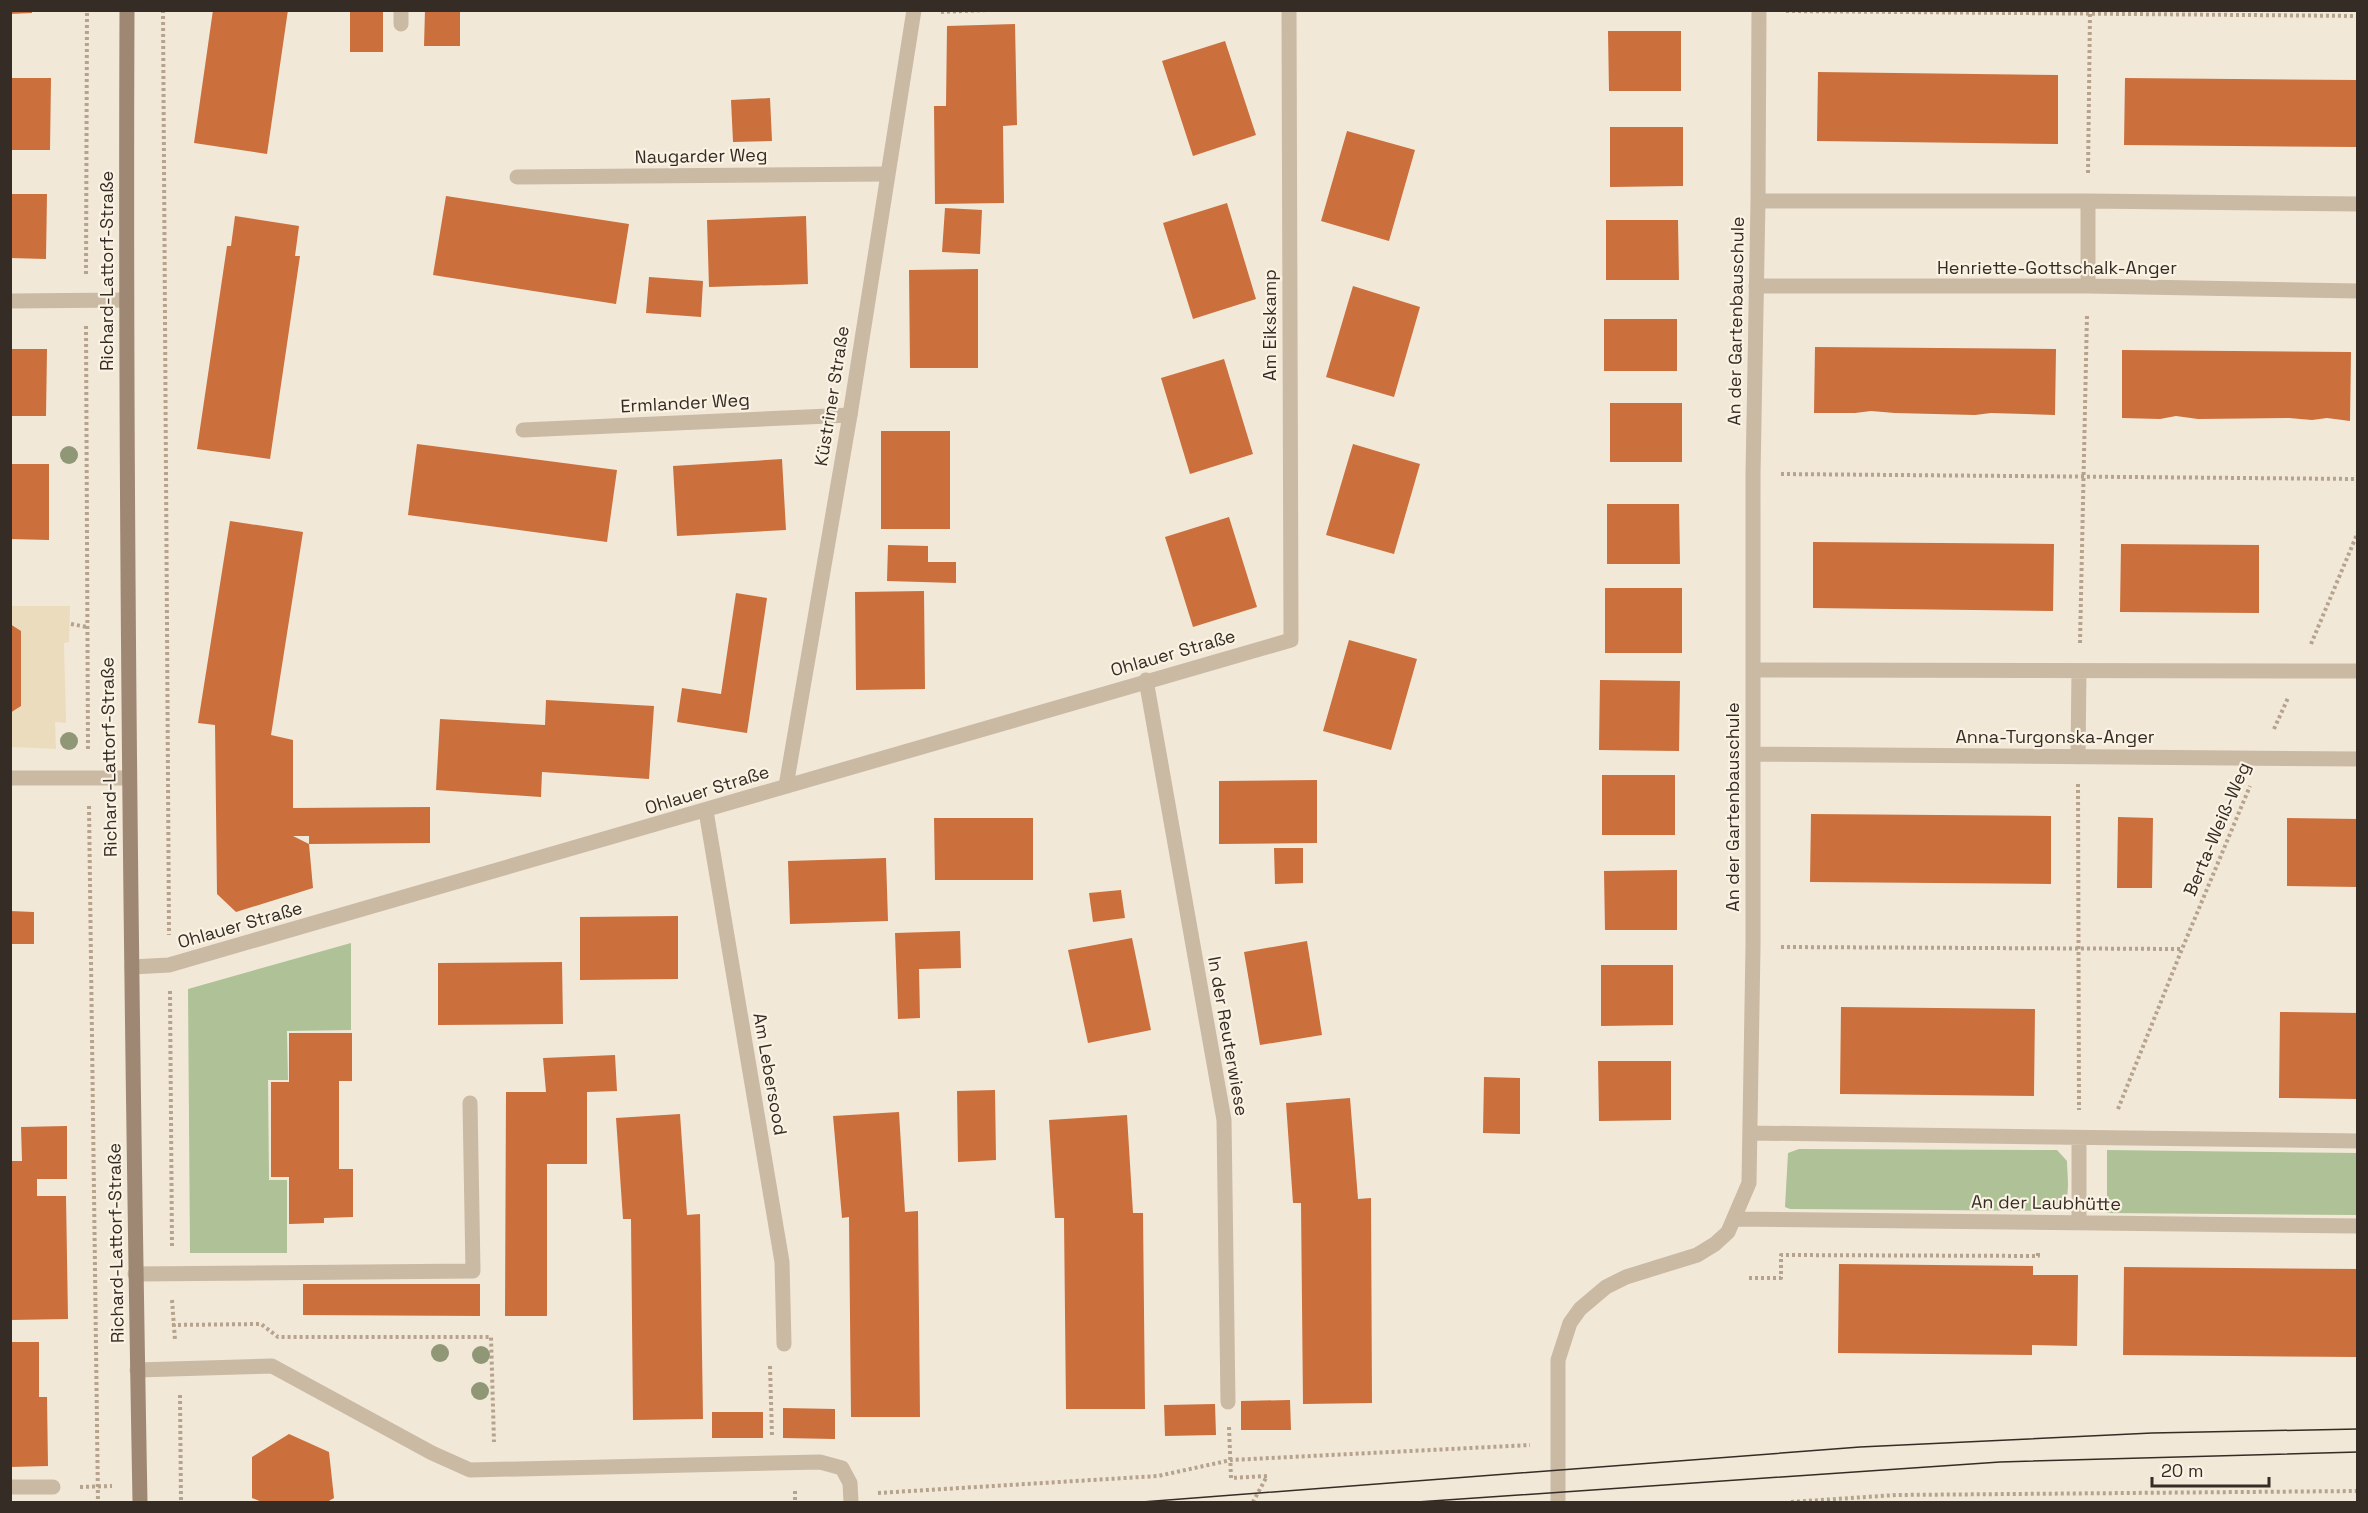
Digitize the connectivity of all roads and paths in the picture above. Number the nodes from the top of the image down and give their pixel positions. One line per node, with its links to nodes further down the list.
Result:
1 (87, 10): 19 (path)
2 (127, 10): 20 (street, Richard-Lattorf-Straße)
3 (164, 10): 48 (path)
4 (988, 10): 8 (path)
5 (1289, 10): 30 (street, Am Eikskamp)
6 (1759, 10): 13 (street, An der Gartenbauschule)
7 (1776, 11): 9 (path)
8 (913, 12): 11 (street, Küstriner Straße)
9 (2090, 12): 10 (path); 14 (path)
10 (2358, 16)
11 (887, 174): 12 (street, Naugarder Weg); 22 (street, Küstriner Straße)
12 (516, 177)
13 (1758, 201): 14 (street); 16 (street, An der Gartenbauschule)
14 (2088, 201): 15 (street); 17 (street)
15 (2358, 204)
16 (1756, 286): 17 (street, Henriette-Gottschalk-Anger); 24 (street, An der Gartenbauschule)
17 (2088, 286): 18 (street, Henriette-Gottschalk-Anger); 25 (path)
18 (2358, 291)
19 (86, 300): 20 (street); 21 (street); 29 (path)
20 (125, 300): 42 (street, Richard-Lattorf-Straße)
21 (10, 301)
22 (850, 415): 23 (street, Ermlander Weg); 43 (street, Küstriner Straße)
23 (523, 430)
24 (1753, 474): 25 (path); 31 (street, An der Gartenbauschule)
25 (2083, 477): 26 (path); 33 (path)
26 (2358, 479)
27 (2358, 532): 32 (path, Berta-Weiß-Weg)
28 (71, 624): 29 (path)
29 (87, 627): 41 (path)
30 (1291, 640): 35 (street, Ohlauer Straße)
31 (1753, 670): 33 (street); 36 (street, An der Gartenbauschule)
32 (2300, 670): 33 (street); 34 (street); 38 (path, Berta-Weiß-Weg)
33 (2079, 671): 37 (street)
34 (2358, 671)
35 (1146, 680): 43 (street, Ohlauer Straße); 67 (street, In der Reuterwiese)
36 (1753, 754): 37 (street, Anna-Turgonska-Anger); 45 (street, An der Gartenbauschule)
37 (2078, 757): 38 (street, Anna-Turgonska-Anger); 46 (path)
38 (2262, 758): 39 (street, Anna-Turgonska-Anger); 47 (path, Berta-Weiß-Weg)
39 (2358, 759)
40 (10, 778): 41 (street)
41 (88, 778): 42 (street); 76 (path)
42 (129, 778): 49 (street, Richard-Lattorf-Straße)
43 (786, 786): 44 (street, Ohlauer Straße)
44 (706, 811): 48 (street, Ohlauer Straße); 63 (street, Am Lebersood)
45 (1753, 947): 46 (path); 51 (street, An der Gartenbauschule)
46 (2080, 948): 47 (path); 52 (path)
47 (2182, 949): 53 (path, Berta-Weiß-Weg)
48 (170, 965): 49 (street, Ohlauer Straße); 59 (path)
49 (132, 967): 60 (street, Richard-Lattorf-Straße)
50 (470, 1103): 59 (street)
51 (1750, 1134): 52 (street); 55 (street, An der Gartenbauschule)
52 (2079, 1138): 53 (street); 57 (street)
53 (2106, 1138): 54 (street)
54 (2358, 1141)
55 (1735, 1218): 56 (street, An der Laubhütte); 70 (street, An der Gartenbauschule)
56 (2038, 1223): 57 (street, An der Laubhütte); 61 (path)
57 (2079, 1223): 58 (street, An der Laubhütte)
58 (2358, 1226)
59 (172, 1273): 60 (street); 62 (path)
60 (135, 1274): 64 (street, Richard-Lattorf-Straße)
61 (1749, 1278)
62 (172, 1325): 65 (path); 72 (path)
63 (783, 1344)
64 (137, 1370): 65 (street); 73 (street, Richard-Lattorf-Straße)
65 (180, 1370): 72 (street); 81 (path)
66 (771, 1393): 69 (path)
67 (1228, 1402)
68 (1229, 1430): 71 (path)
69 (772, 1438)
70 (1558, 1443): 71 (path); 83 (street, An der Gartenbauschule)
71 (1231, 1460): 78 (path); 82 (path)
72 (495, 1470): 78 (street)
73 (140, 1485): 76 (path); 80 (street, Richard-Lattorf-Straße)
74 (10, 1487): 75 (street)
75 (53, 1487): 76 (path)
76 (98, 1487): 79 (path)
77 (2358, 1491): 84 (path)
78 (850, 1498)
79 (98, 1503)
80 (140, 1503)
81 (181, 1503)
82 (1253, 1503)
83 (1558, 1503)
84 (1791, 1503)

